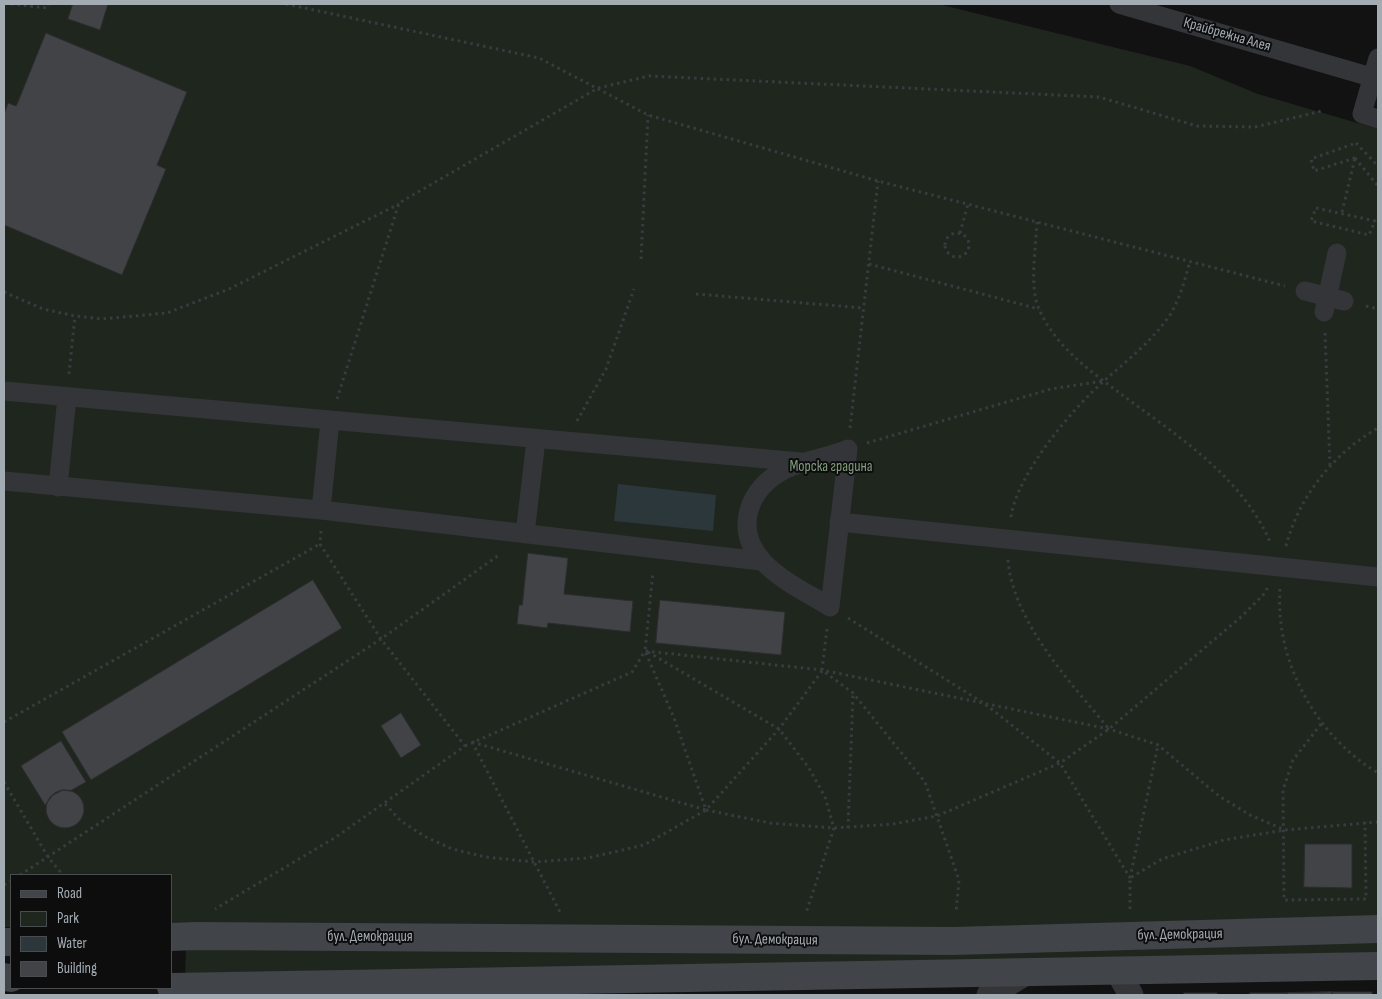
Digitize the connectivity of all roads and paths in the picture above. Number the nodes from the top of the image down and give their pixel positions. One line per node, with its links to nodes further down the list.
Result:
1 (11, 4): 2 (path)
2 (48, 4)
3 (286, 4): 7 (path)
4 (1119, 4): 6 (street, Крайбрежна Алея)
5 (1378, 58): 6 (street)
6 (1375, 78): 10 (street)
7 (598, 88): 8 (path); 9 (path); 15 (path)
8 (1322, 111)
9 (648, 115): 13 (path); 21 (path)
10 (1378, 119)
11 (1355, 158): 12 (path); 14 (path); 17 (path)
12 (1378, 166)
13 (878, 181): 16 (path); 23 (path)
14 (1378, 186)
15 (400, 203): 31 (path); 35 (path)
16 (968, 204): 18 (path); 19 (path)
17 (1342, 212): 17 (path)
18 (1037, 222): 22 (path); 30 (path)
19 (960, 234): 19 (path)
20 (1337, 253): 28 (street)
21 (641, 259)
22 (1190, 261): 25 (path); 32 (path)
23 (869, 264): 29 (path); 30 (path)
24 (634, 289): 38 (path)
25 (1305, 291): 28 (street)
26 (4, 292): 31 (path)
27 (696, 294): 29 (path)
28 (1332, 303): 41 (path)
29 (864, 308): 39 (path)
30 (1039, 309): 32 (path)
31 (75, 316): 34 (path)
32 (1104, 381): 39 (path); 47 (path); 51 (path)
33 (4, 391): 34 (street)
34 (67, 397): 35 (street); 43 (street)
35 (330, 421): 37 (street); 44 (street)
36 (1378, 428): 41 (path)
37 (536, 440): 38 (street); 46 (street)
38 (564, 443): 40 (street)
39 (848, 449): 40 (street); 45 (street)
40 (801, 462): 50 (street)
41 (1330, 466): 51 (path)
42 (4, 481): 43 (street)
43 (58, 487): 44 (street)
44 (321, 510): 46 (street); 48 (path)
45 (839, 522): 47 (street); 53 (street)
46 (525, 534): 49 (street); 54 (path)
47 (1007, 540): 51 (street); 62 (path)
48 (320, 544): 54 (path); 59 (path)
49 (653, 550): 50 (street); 55 (path)
50 (761, 560): 53 (street)
51 (1281, 567): 52 (street); 60 (path); 62 (path)
52 (1378, 577)
53 (830, 607): 56 (path); 58 (path)
54 (381, 639): 65 (path); 77 (path)
55 (645, 651): 56 (path); 61 (path); 63 (path); 70 (path)
56 (822, 670): 57 (path); 58 (path); 61 (path)
57 (853, 693): 71 (path); 75 (path)
58 (985, 704): 62 (path); 66 (path)
59 (4, 722)
60 (1321, 724): 67 (path); 76 (path)
61 (779, 729): 70 (path); 74 (path)
62 (1109, 729): 64 (path); 66 (path)
63 (471, 741): 65 (path); 70 (path); 78 (path)
64 (1158, 745): 76 (path); 81 (path)
65 (465, 746): 69 (path)
66 (1060, 763): 71 (path); 81 (path)
67 (1378, 773)
68 (4, 782): 77 (path)
69 (384, 804): 78 (path); 82 (path)
70 (706, 810): 74 (path); 78 (path)
71 (938, 816): 75 (path); 88 (path)
72 (1365, 822): 73 (path); 76 (path); 76 (path)
73 (1378, 822)
74 (834, 828): 75 (path); 87 (path)
75 (848, 828)
76 (1285, 830): 81 (path)
77 (48, 857): 79 (path); 80 (path)
78 (534, 862): 86 (path)
79 (22, 874)
80 (62, 874)
81 (1130, 878): 85 (path)
82 (210, 912)
83 (1378, 930): 85 (main road, бул. Демокрация)
84 (172, 937): 86 (main road, бул. Демокрация)
85 (1130, 937): 88 (main road, бул. Демокрация)
86 (574, 938): 87 (main road, бул. Демокрация)
87 (806, 941): 88 (main road, бул. Демокрация)
88 (953, 942)
89 (1378, 966): 90 (main road)
90 (1117, 970): 91 (main road); 94 (street)
91 (1026, 973): 92 (main road); 93 (street)
92 (172, 987)
93 (989, 995)
94 (1131, 995)

